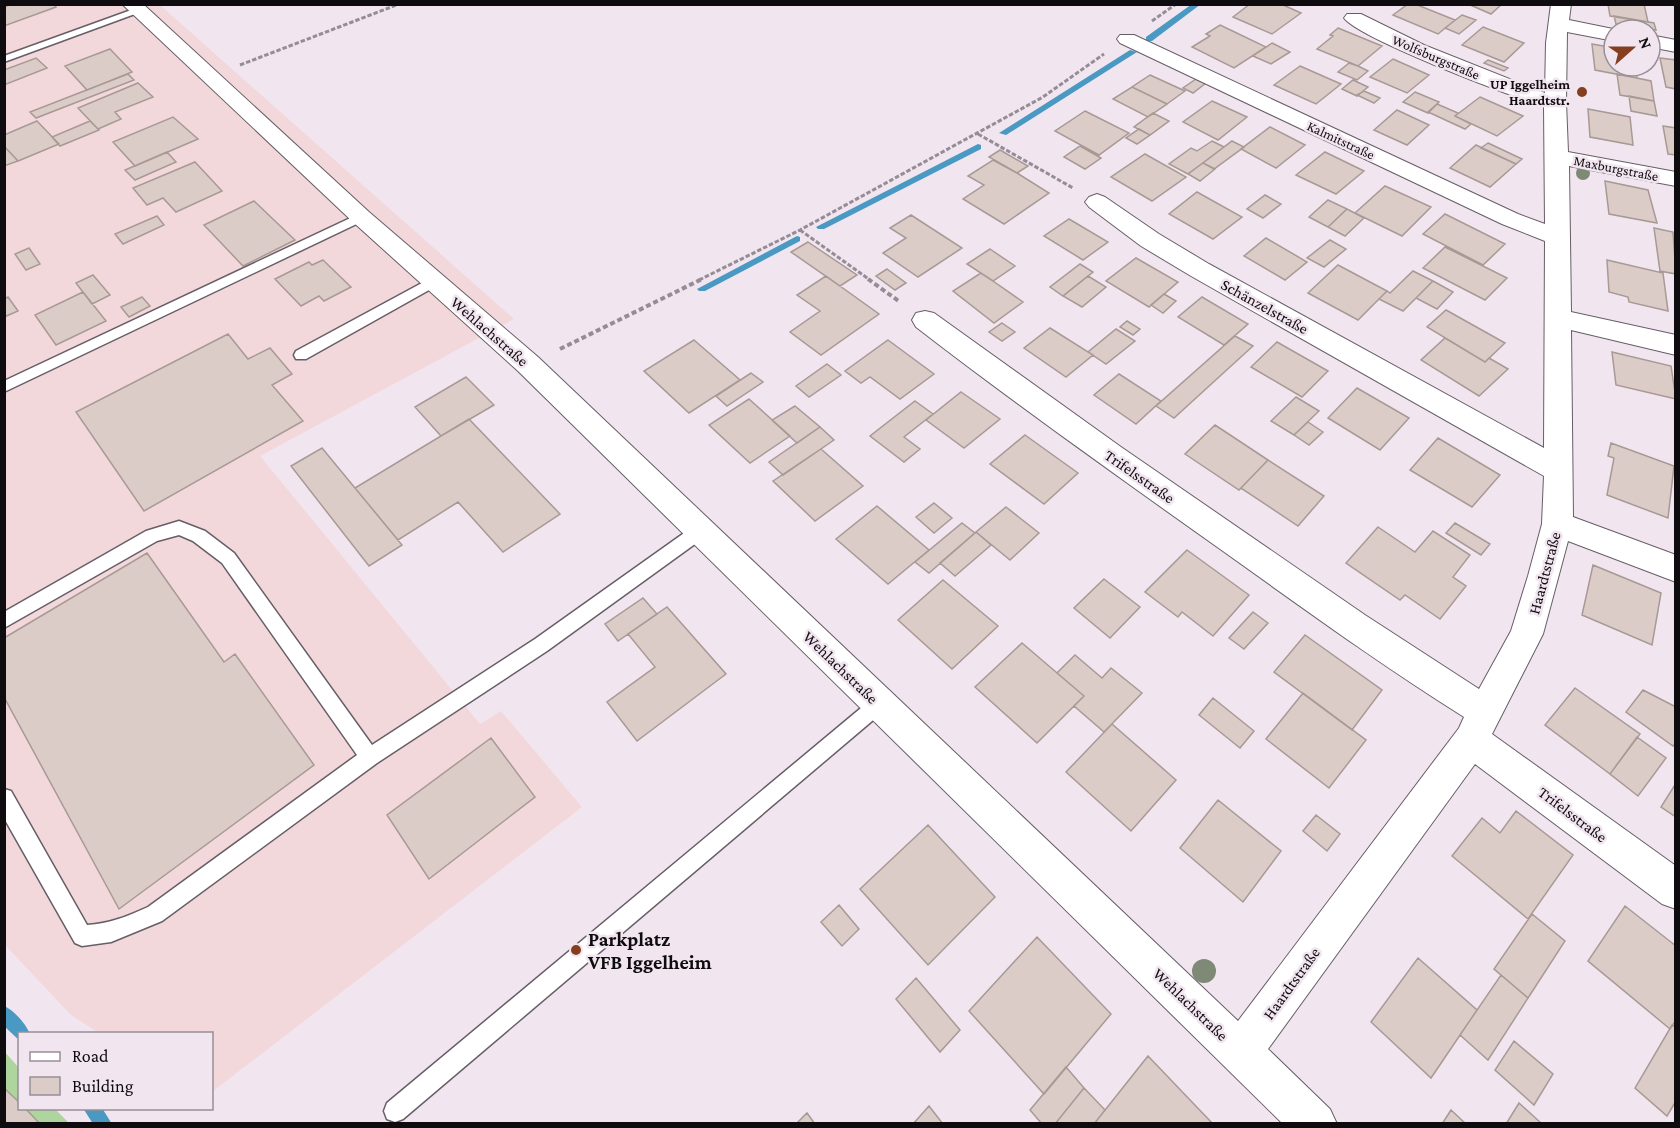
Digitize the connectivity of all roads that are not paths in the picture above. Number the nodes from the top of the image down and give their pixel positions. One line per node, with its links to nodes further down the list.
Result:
1 (135, 8): 6 (lane); 11 (street, Wehlachstraße)
2 (1560, 14): 4 (street); 7 (street, Haardtstraße)
3 (1354, 18): 7 (street, Wolfsburgstraße)
4 (1602, 30)
5 (1127, 39): 12 (street, Kalmitstraße)
6 (6, 58)
7 (1555, 102): 8 (street, Haardtstraße)
8 (1557, 157): 9 (street, Maxburgstraße); 12 (street, Haardtstraße)
9 (1676, 179)
10 (1097, 202): 19 (street, Schänzelstraße)
11 (361, 217): 13 (street, Wehlachstraße); 18 (lane)
12 (1557, 237): 14 (street, Haardtstraße)
13 (433, 282): 17 (lane); 21 (street, Wehlachstraße)
14 (1558, 318): 16 (street); 19 (street, Haardtstraße)
15 (925, 320): 25 (street, Trifelsstraße)
16 (1676, 345)
17 (301, 356)
18 (4, 387)
19 (1559, 470): 20 (street, Haardtstraße)
20 (1557, 524): 22 (street); 25 (street, Haardtstraße)
21 (700, 531): 24 (street, Wehlachstraße); 26 (lane)
22 (1676, 569)
23 (4, 621): 26 (lane)
24 (879, 704): 29 (street, Wehlachstraße); 30 (lane)
25 (1478, 726): 28 (street, Trifelsstraße); 29 (street, Haardtstraße)
26 (370, 757): 27 (lane)
27 (4, 798)
28 (1676, 890)
29 (1241, 1052): 31 (street, Wehlachstraße)
30 (395, 1110)
31 (1316, 1124)

